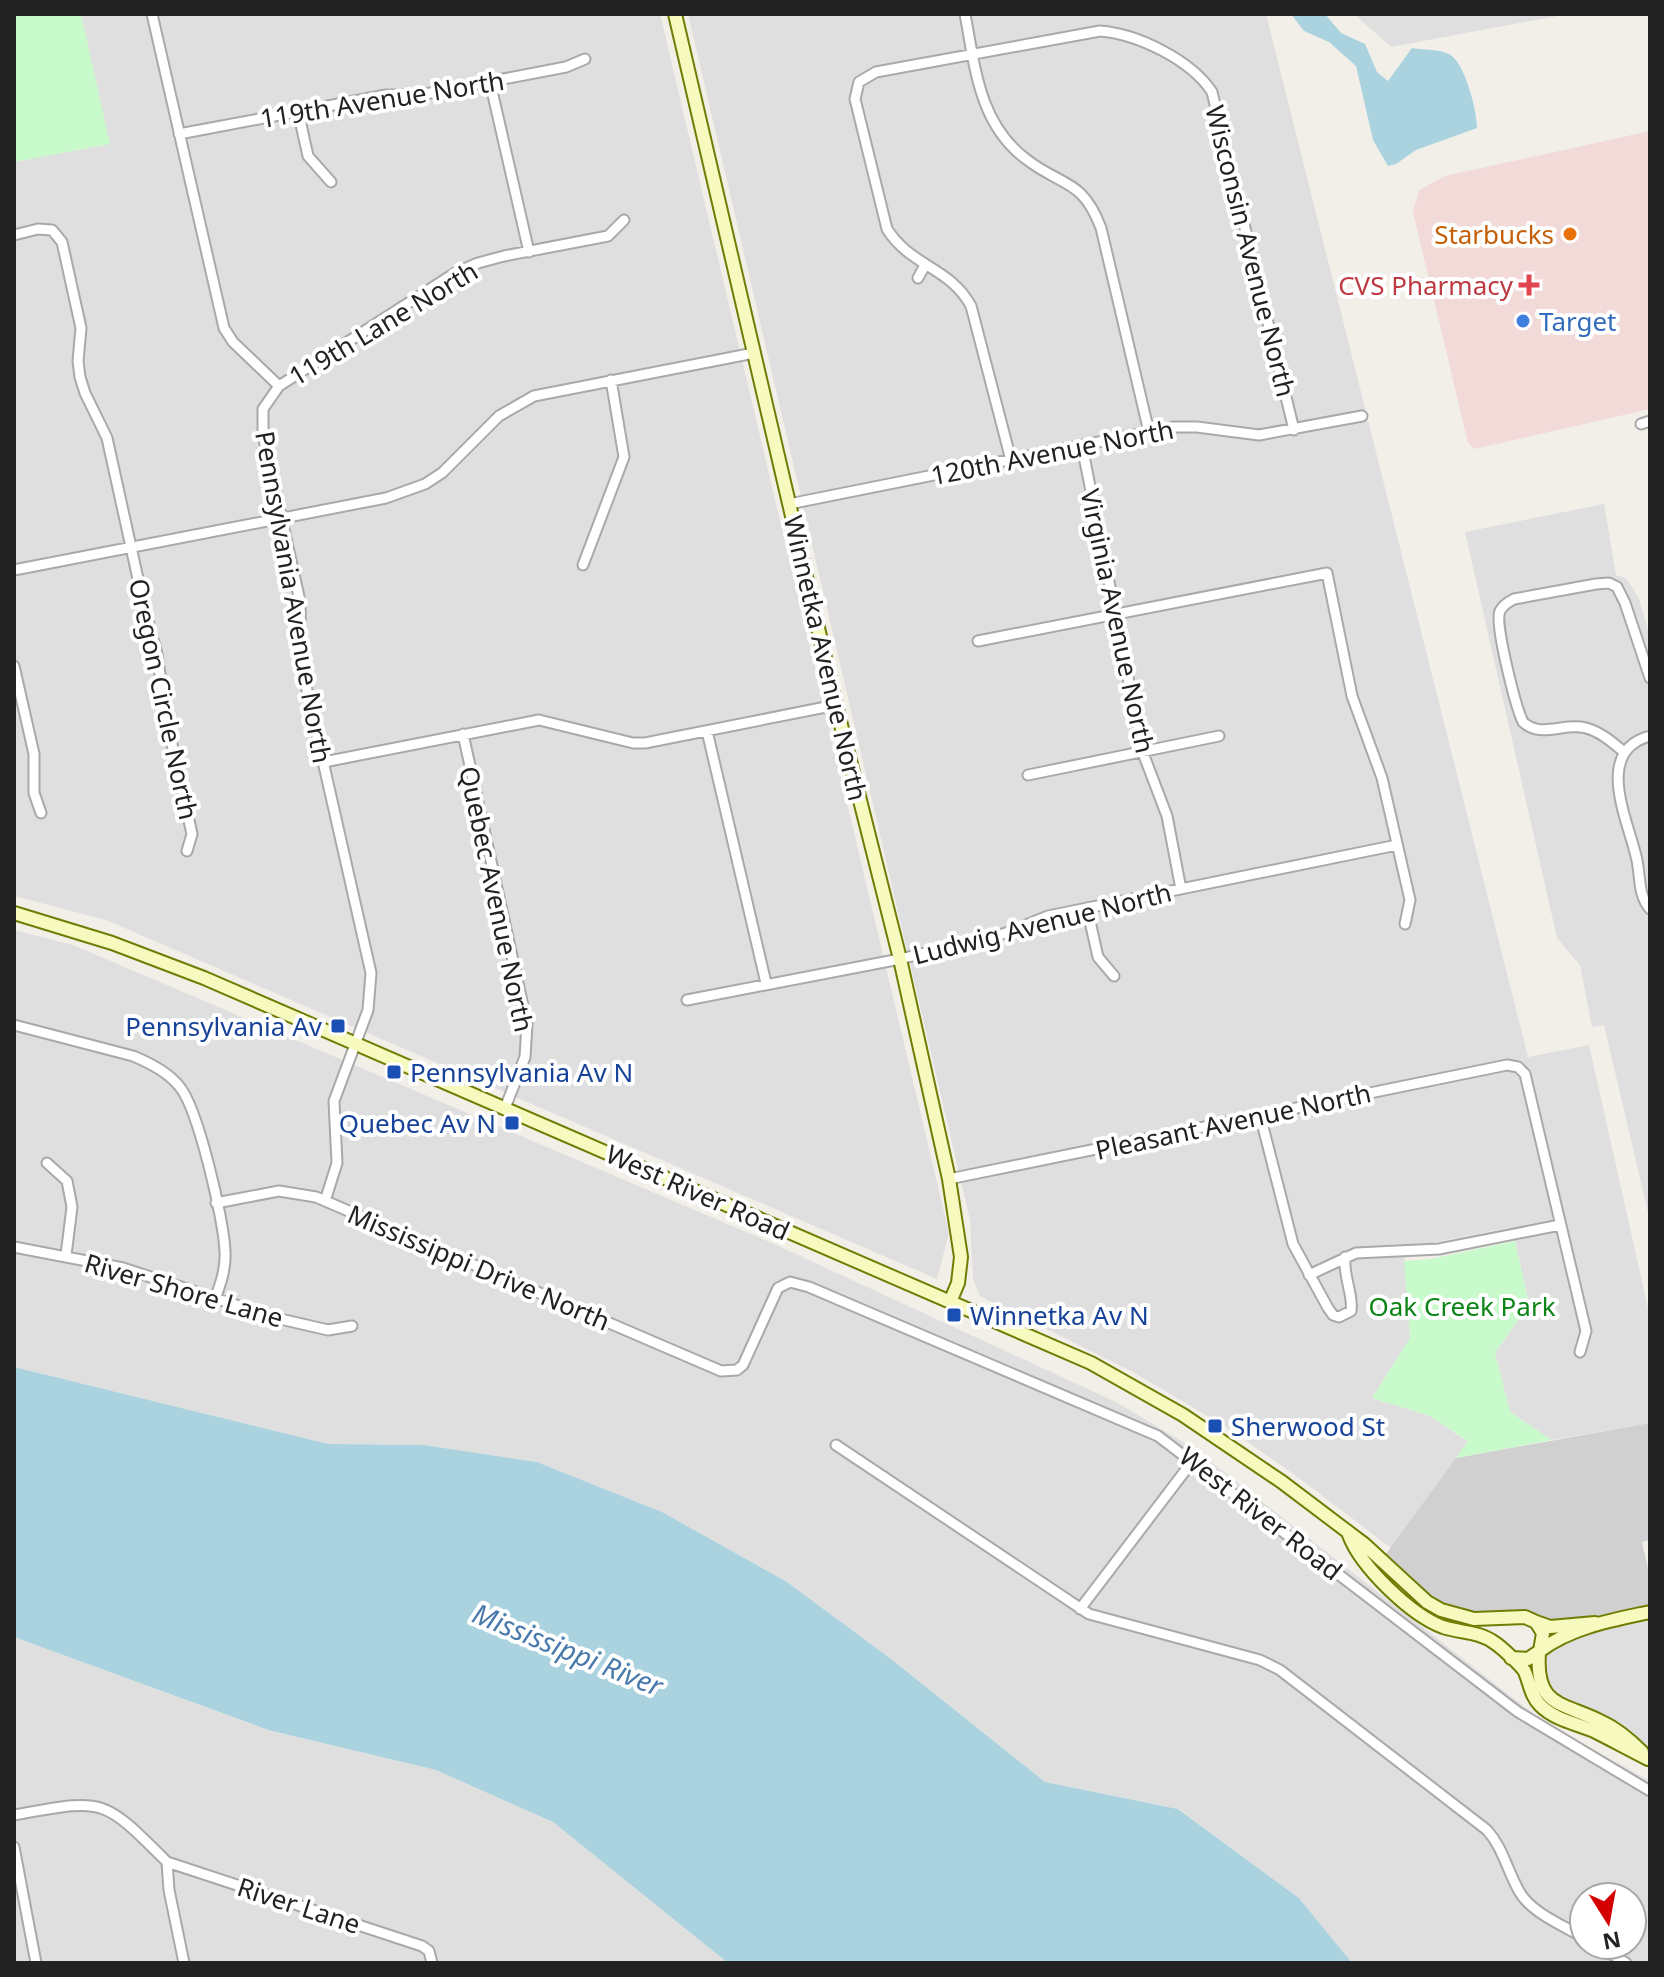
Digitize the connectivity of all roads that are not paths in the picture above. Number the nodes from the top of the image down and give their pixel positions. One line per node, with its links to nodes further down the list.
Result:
1 (152, 14): 8 (street)
2 (675, 14): 15 (main road, Winnetka Avenue North)
3 (965, 14): 4 (street)
4 (973, 54): 13 (street, Wisconsin Avenue North); 19 (street, Wisconsin Avenue North); 20 (street)
5 (585, 59): 6 (street, 119th Avenue North)
6 (490, 82): 7 (street, 119th Avenue North); 12 (street)
7 (298, 111): 8 (street, 119th Avenue North); 9 (street)
8 (179, 134): 17 (street)
9 (331, 182)
10 (624, 220): 12 (street, 119th Lane North)
11 (14, 235): 25 (street, Oregon Circle North)
12 (529, 252): 17 (street, 119th Lane North)
13 (925, 265): 14 (street); 22 (street)
14 (918, 278)
15 (754, 353): 16 (street); 23 (main road, Winnetka Avenue North)
16 (611, 380): 24 (street); 26 (street)
17 (279, 386): 24 (street, Pennsylvania Avenue North)
18 (1362, 416): 19 (street, 120th Avenue North)
19 (1294, 430): 20 (street, 120th Avenue North)
20 (1149, 432): 21 (street, 120th Avenue North)
21 (1082, 446): 22 (street, 120th Avenue North); 28 (street, Virginia Avenue North)
22 (1011, 460): 23 (street, 120th Avenue North)
23 (789, 504): 32 (main road, Winnetka Avenue North)
24 (282, 517): 25 (street); 39 (street, Pennsylvania Avenue North)
25 (131, 546): 27 (street); 43 (street, Oregon Circle North)
26 (583, 565)
27 (14, 570)
28 (1116, 613): 29 (street); 38 (street, Virginia Avenue North); 42 (street)
29 (978, 641)
30 (14, 666): 41 (street)
31 (1650, 678): 37 (street)
32 (836, 705): 33 (street); 49 (main road, Winnetka Avenue North)
33 (707, 731): 34 (street); 51 (street)
34 (463, 734): 39 (street); 55 (street, Quebec Avenue North)
35 (1219, 736): 38 (street)
36 (1650, 736): 37 (street)
37 (1624, 752): 46 (street)
38 (1143, 753): 40 (street); 44 (street, Virginia Avenue North)
39 (324, 762): 54 (street, Pennsylvania Avenue North)
40 (1028, 775)
41 (41, 813)
42 (1397, 845): 44 (street, Ludwig Avenue North); 48 (street)
43 (187, 851)
44 (1181, 889): 45 (street, Ludwig Avenue North)
45 (1087, 908): 49 (street, Ludwig Avenue North); 50 (street)
46 (1650, 909)
47 (14, 913): 54 (main road, West River Road)
48 (1405, 924)
49 (900, 959): 51 (street, Ludwig Avenue North); 58 (main road, Winnetka Avenue North)
50 (1114, 976)
51 (766, 983): 52 (street, Ludwig Avenue North)
52 (687, 1000)
53 (14, 1025): 60 (street)
54 (355, 1044): 55 (main road, West River Road); 59 (street, Pennsylvania Avenue North)
55 (505, 1108): 68 (main road, West River Road)
56 (1260, 1115): 58 (street, Pleasant Avenue North); 61 (street, Pleasant Avenue North); 65 (street)
57 (47, 1163): 63 (street)
58 (949, 1179): 68 (main road, Winnetka Avenue North)
59 (325, 1201): 60 (street, Mississippi Drive North); 66 (street, Mississippi Drive North)
60 (216, 1203): 67 (street)
61 (1560, 1225): 64 (street); 70 (street)
62 (14, 1247): 63 (street, River Shore Lane)
63 (66, 1255): 67 (street, River Shore Lane)
64 (1345, 1257): 65 (street); 65 (street)
65 (1309, 1275)
66 (790, 1282): 72 (street, West River Road)
67 (215, 1299): 69 (street, River Shore Lane)
68 (950, 1302): 73 (main road, West River Road)
69 (352, 1326)
70 (1580, 1352)
71 (836, 1445): 74 (street)
72 (1191, 1463): 74 (street); 83 (street, West River Road)
73 (1349, 1535): 76 (main road, West River Road); 79 (main road, West River Road)
74 (1080, 1609): 87 (street)
75 (1650, 1612): 78 (main road)
76 (1513, 1618): 77 (main road); 79 (main road)
77 (1536, 1622): 78 (main road); 80 (main road)
78 (1598, 1624): 80 (main road)
79 (1501, 1648): 81 (main road)
80 (1539, 1652): 81 (main road); 82 (main road)
81 (1511, 1658): 82 (main road)
82 (1649, 1760)
83 (1650, 1791)
84 (14, 1815): 86 (street)
85 (14, 1847): 88 (street)
86 (167, 1862): 89 (street); 90 (street, River Lane)
87 (1568, 1928)
88 (36, 1963)
89 (184, 1963)
90 (432, 1963)

